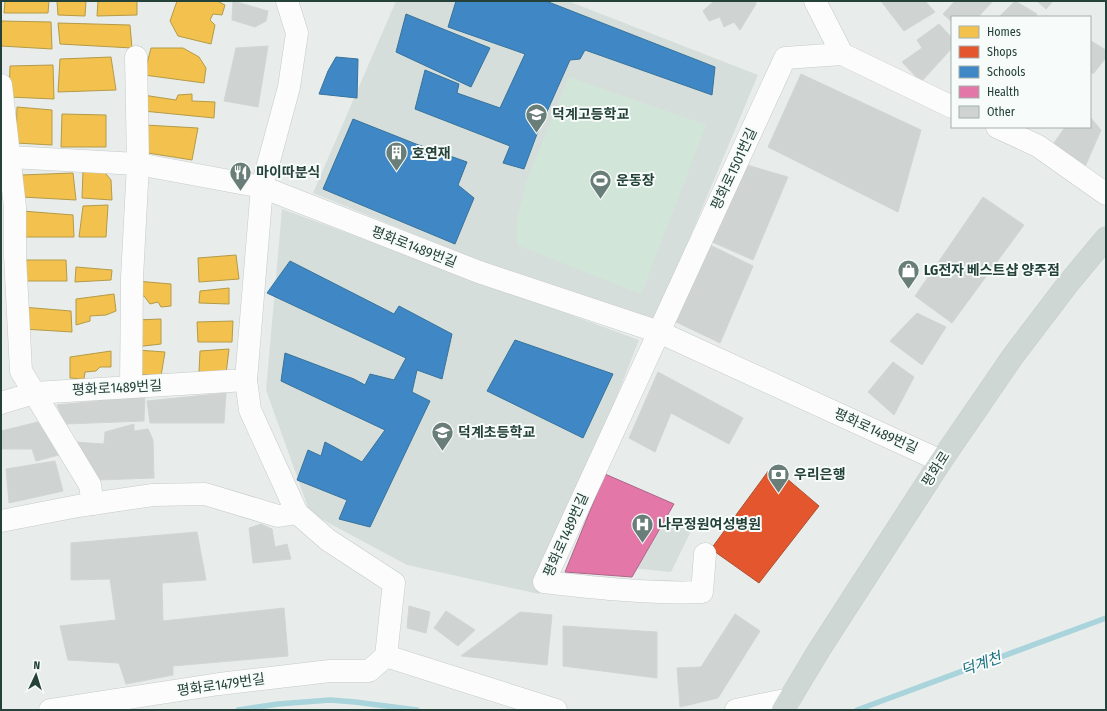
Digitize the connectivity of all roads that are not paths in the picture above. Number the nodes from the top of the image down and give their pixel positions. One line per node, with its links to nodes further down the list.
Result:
1 (287, 1): 10 (street)
2 (815, 1): 3 (street)
3 (842, 54): 6 (street, 평화로1501번길); 13 (street, 평화로1501번길)
4 (136, 57): 9 (street)
5 (1, 85): 8 (street)
6 (951, 107)
7 (999, 128): 11 (street)
8 (10, 157): 9 (street, 평화로1489번길); 16 (street)
9 (138, 164): 10 (street, 평화로1489번길); 15 (street)
10 (262, 187): 13 (street, 평화로1489번길); 14 (street)
11 (1106, 194)
12 (1106, 238): 18 (main road, 평화로)
13 (659, 332): 18 (street, 평화로1489번길); 22 (street, 평화로1489번길)
14 (246, 380): 15 (street, 평화로1489번길); 20 (street)
15 (131, 387): 16 (street, 평화로1489번길)
16 (34, 393): 17 (street, 평화로1489번길); 19 (street)
17 (1, 403)
18 (941, 461): 24 (main road, 평화로)
19 (93, 504): 20 (street); 21 (street)
20 (297, 513): 23 (street)
21 (1, 521)
22 (705, 554)
23 (386, 656): 25 (street, 평화로1479번길); 26 (street)
24 (786, 705): 27 (street)
25 (50, 710)
26 (556, 710)
27 (736, 710)

